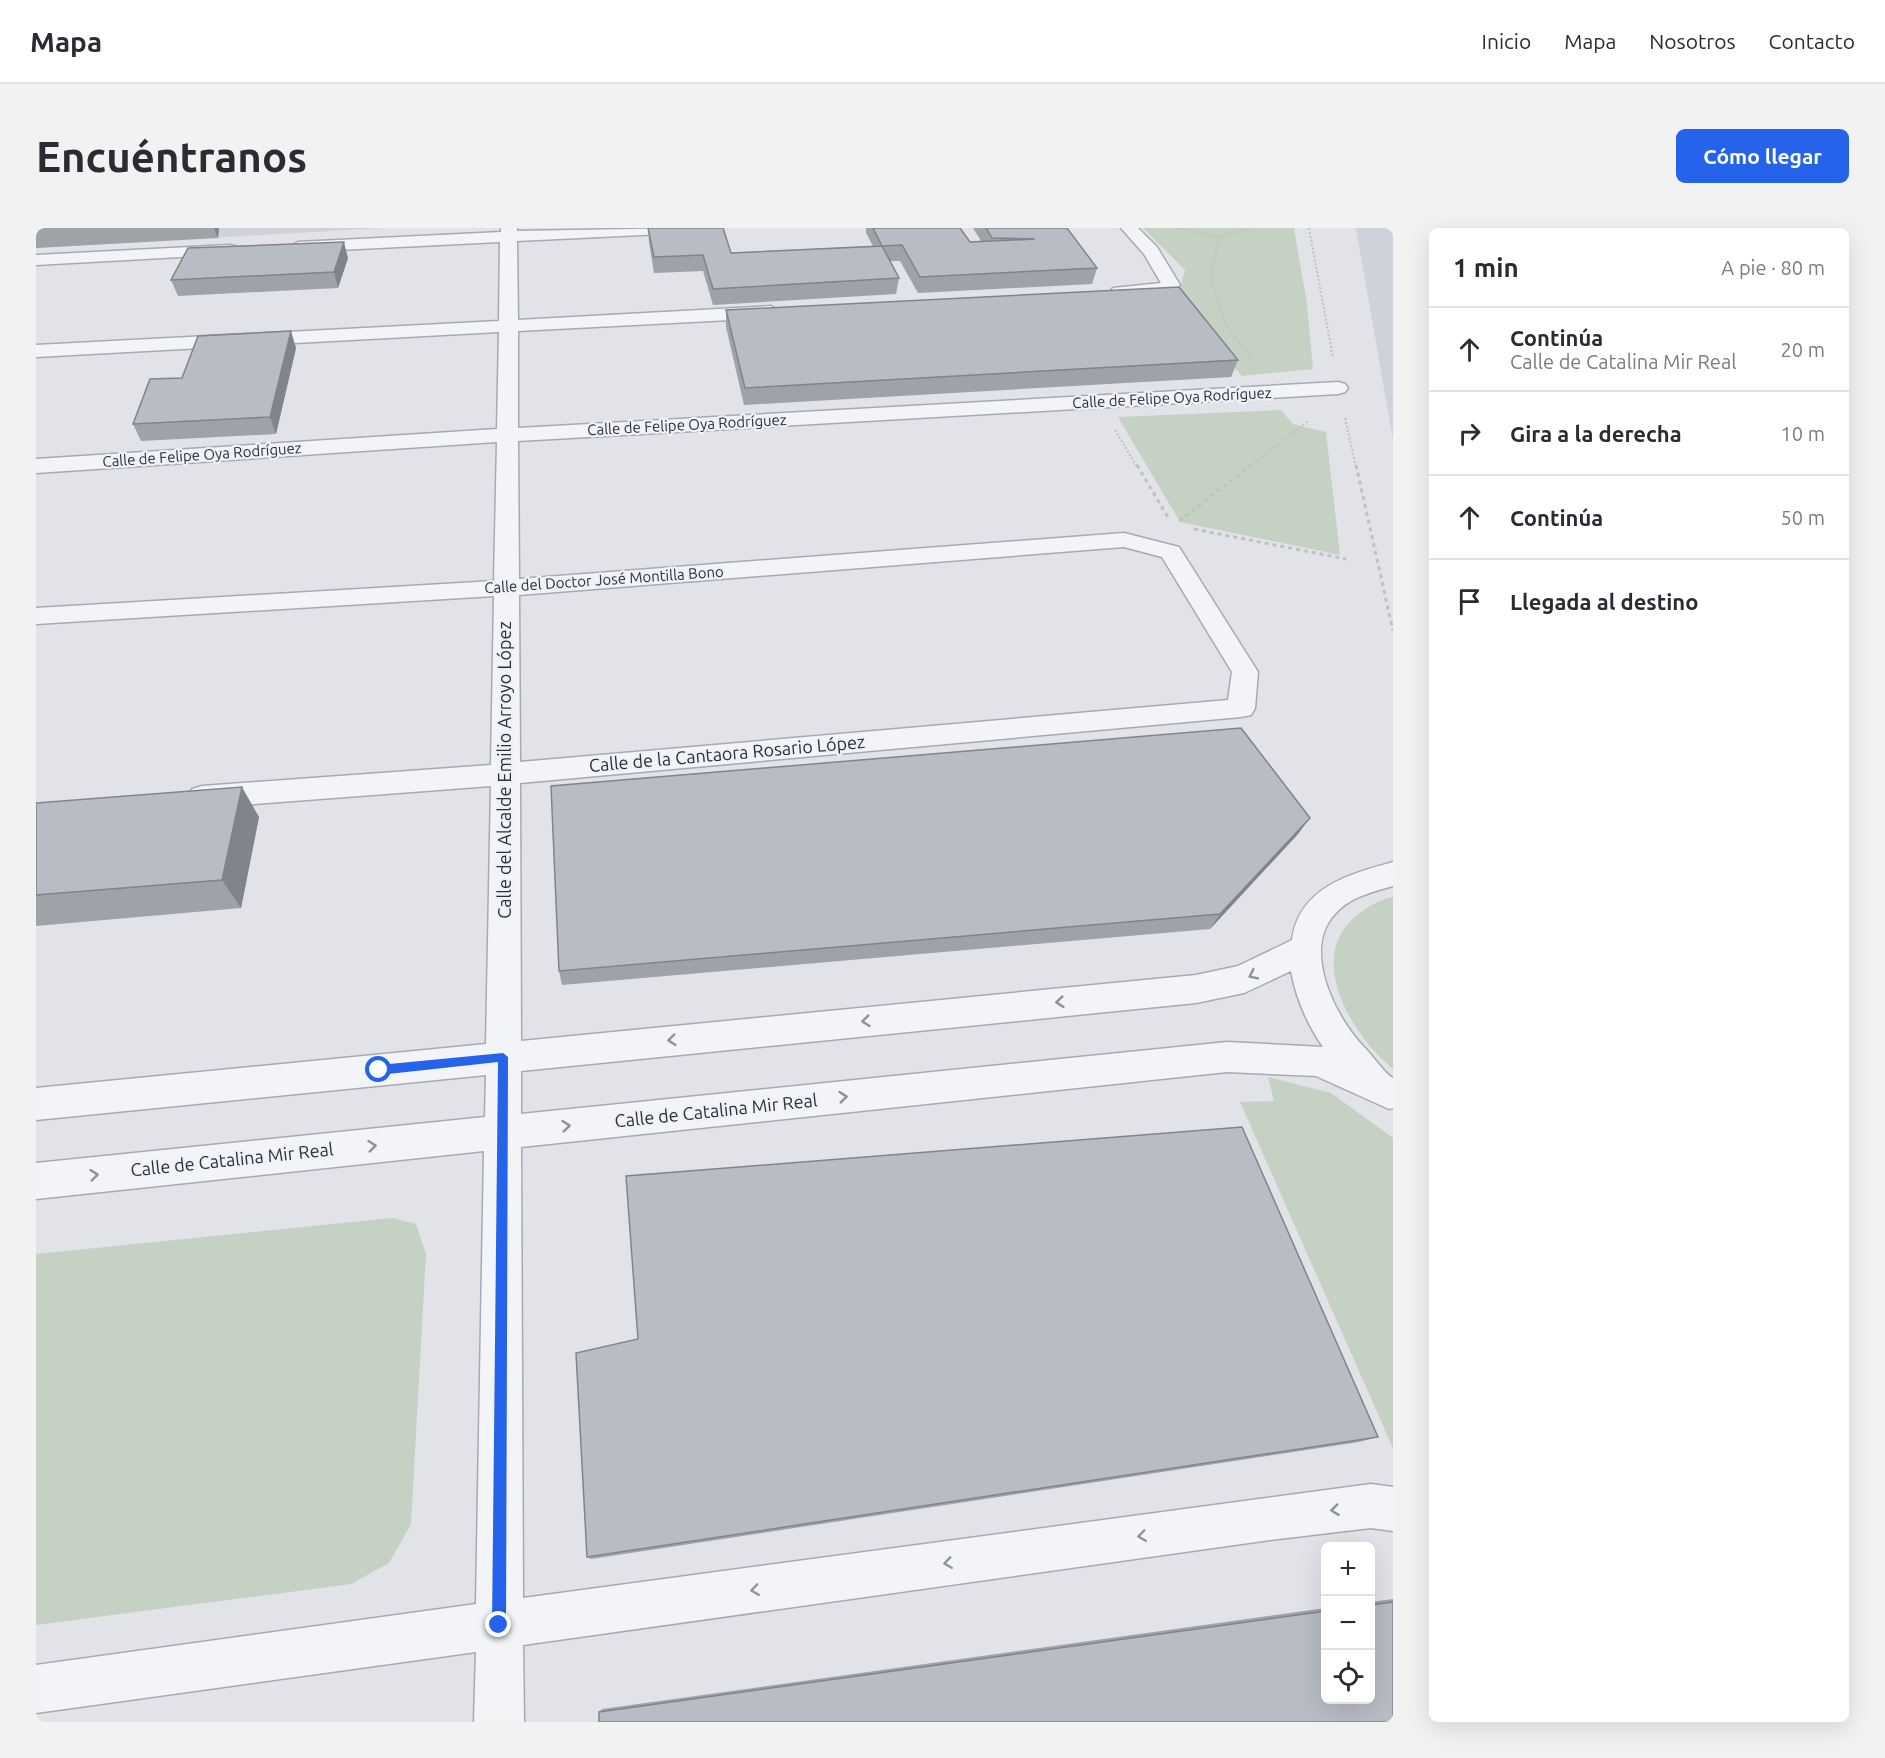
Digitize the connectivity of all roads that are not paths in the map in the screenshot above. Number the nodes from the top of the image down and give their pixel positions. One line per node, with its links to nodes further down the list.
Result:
1 (683, 228): 3 (street)
2 (1129, 228): 7 (street)
3 (509, 232): 4 (street); 9 (street, Calle del Alcalde Emilio Arroyo López)
4 (284, 247)
5 (249, 249): 6 (street)
6 (36, 260)
7 (1099, 293)
8 (792, 310): 9 (street)
9 (508, 326): 10 (street); 12 (street, Calle del Alcalde Emilio Arroyo López)
10 (36, 351)
11 (1338, 388): 12 (street, Calle de Felipe Oya Rodríguez)
12 (507, 435): 13 (street, Calle de Felipe Oya Rodríguez); 15 (street, Calle del Alcalde Emilio Arroyo López)
13 (36, 466)
14 (1172, 538): 15 (street, Calle del Doctor José Montilla Bono); 17 (street, Calle de la Cantaora Rosario López)
15 (507, 588): 16 (street, Calle del Doctor José Montilla Bono); 17 (street, Calle del Alcalde Emilio Arroyo López)
16 (36, 616)
17 (505, 774): 18 (street, Calle de la Cantaora Rosario López); 21 (street, Calle del Alcalde Emilio Arroyo López)
18 (177, 799)
19 (1393, 874): 20 (street)
20 (1305, 948): 21 (street, one-way to 21); 22 (street)
21 (503, 1057): 23 (street); 24 (street, Calle del Alcalde Emilio Arroyo López)
22 (1391, 1095): 24 (street, Calle de Catalina Mir Real, one-way to 22)
23 (36, 1104)
24 (503, 1132): 25 (street, Calle de Catalina Mir Real, one-way to 24); 27 (street, Calle del Alcalde Emilio Arroyo López)
25 (36, 1181)
26 (1393, 1509): 27 (street, one-way to 27)
27 (499, 1625): 28 (street); 29 (street, Calle del Alcalde Emilio Arroyo López)
28 (36, 1689)
29 (498, 1722)

